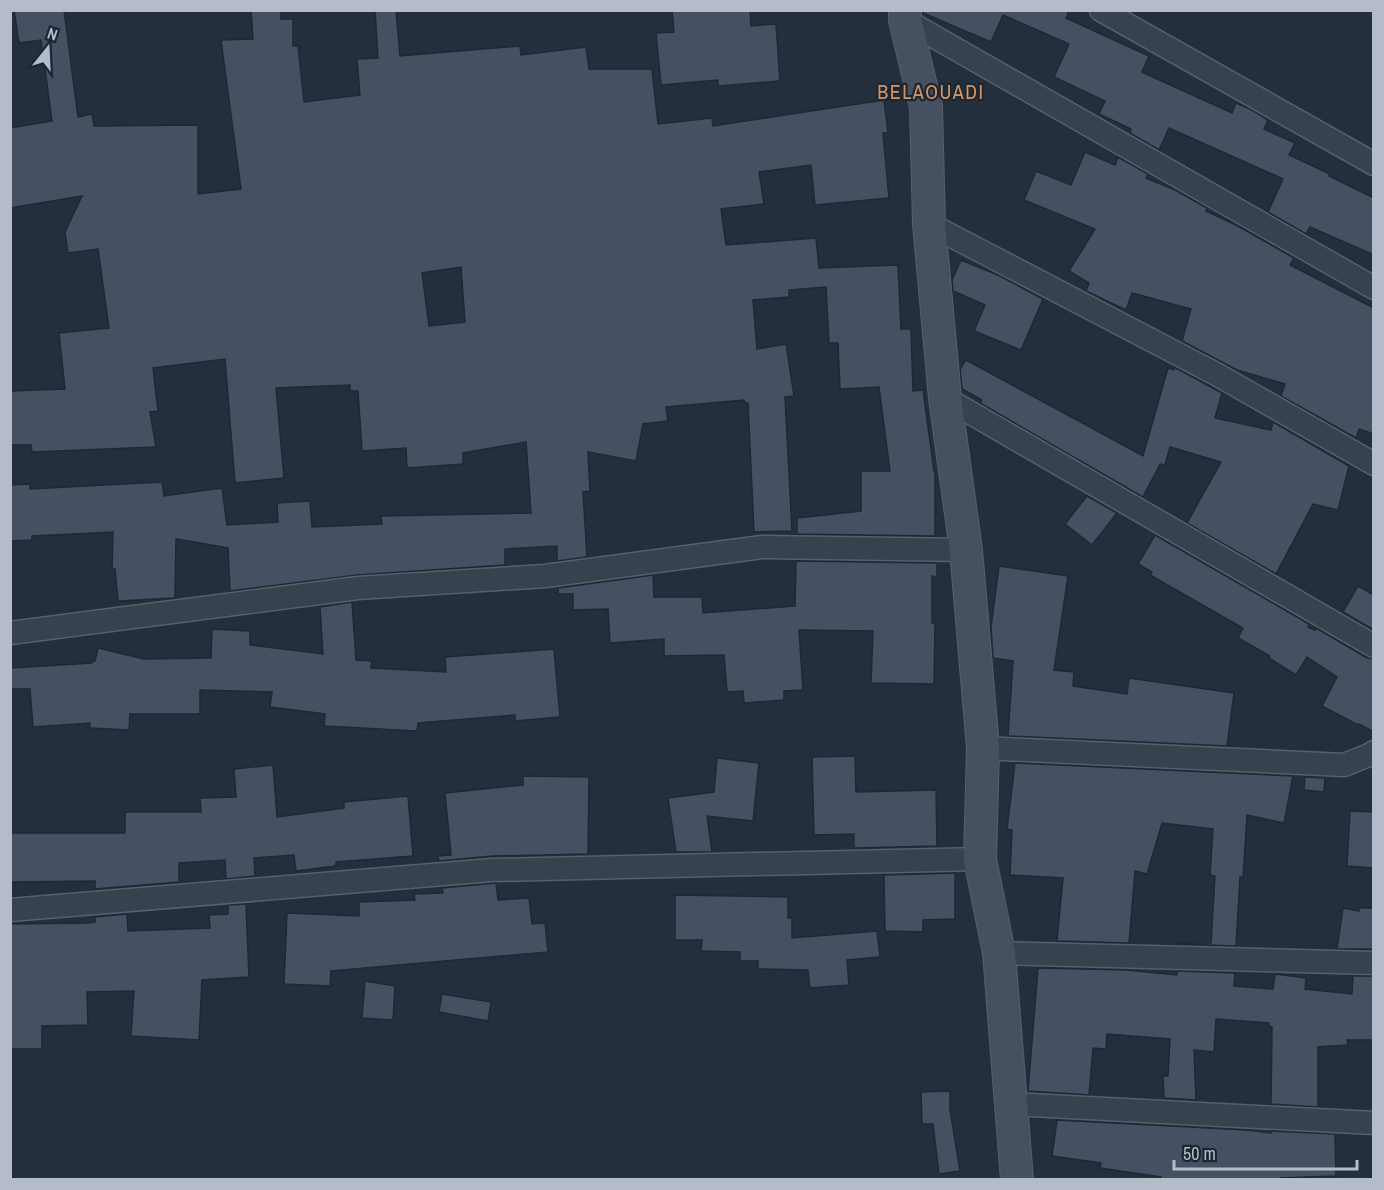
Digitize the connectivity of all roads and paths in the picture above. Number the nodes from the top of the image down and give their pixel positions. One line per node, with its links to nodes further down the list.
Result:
1 (1102, 11): 3 (street)
2 (905, 15): 4 (main road); 5 (street)
3 (1374, 164)
4 (929, 224): 6 (main road); 7 (street)
5 (1374, 288)
6 (945, 398): 8 (main road); 10 (street)
7 (1374, 464)
8 (966, 550): 9 (street); 11 (main road)
9 (10, 633)
10 (1374, 646)
11 (983, 748): 12 (street); 13 (main road)
12 (1374, 752)
13 (980, 859): 14 (street); 15 (main road)
14 (10, 910)
15 (999, 953): 16 (street); 17 (main road)
16 (1374, 963)
17 (1011, 1104): 18 (street); 19 (main road)
18 (1374, 1123)
19 (1017, 1179)

